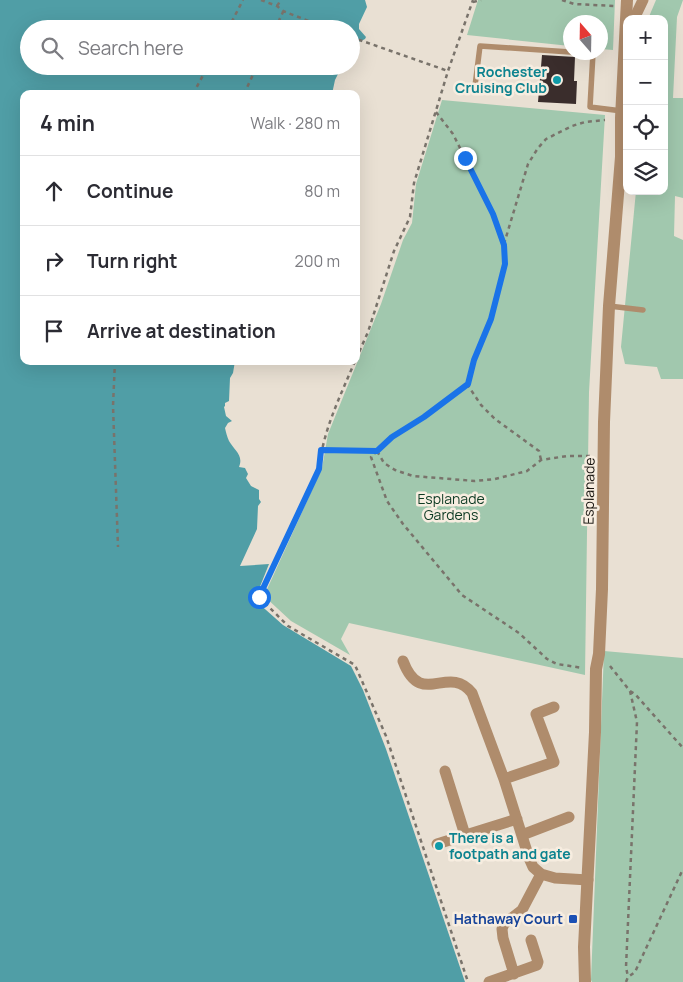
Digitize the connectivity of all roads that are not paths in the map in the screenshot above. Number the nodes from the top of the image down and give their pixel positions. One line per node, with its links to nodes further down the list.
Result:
1 (643, 0): 2 (street)
2 (636, 15)
3 (563, 52): 6 (lane)
4 (593, 60): 7 (lane)
5 (625, 60): 7 (street, Esplanade)
6 (530, 91)
7 (621, 114): 8 (street, Esplanade)
8 (609, 306): 9 (lane); 20 (street, Esplanade)
9 (643, 310)
10 (403, 661): 13 (street)
11 (554, 707): 13 (street)
12 (445, 771): 16 (street)
13 (504, 779): 15 (street)
14 (569, 818): 17 (street)
15 (517, 819): 16 (street); 17 (street)
16 (465, 835): 18 (street)
17 (522, 835): 19 (street)
18 (437, 844)
19 (541, 874): 20 (street); 22 (street)
20 (588, 880): 24 (street, Esplanade)
21 (531, 940): 22 (street)
22 (514, 974): 23 (street)
23 (489, 982)
24 (585, 982)

